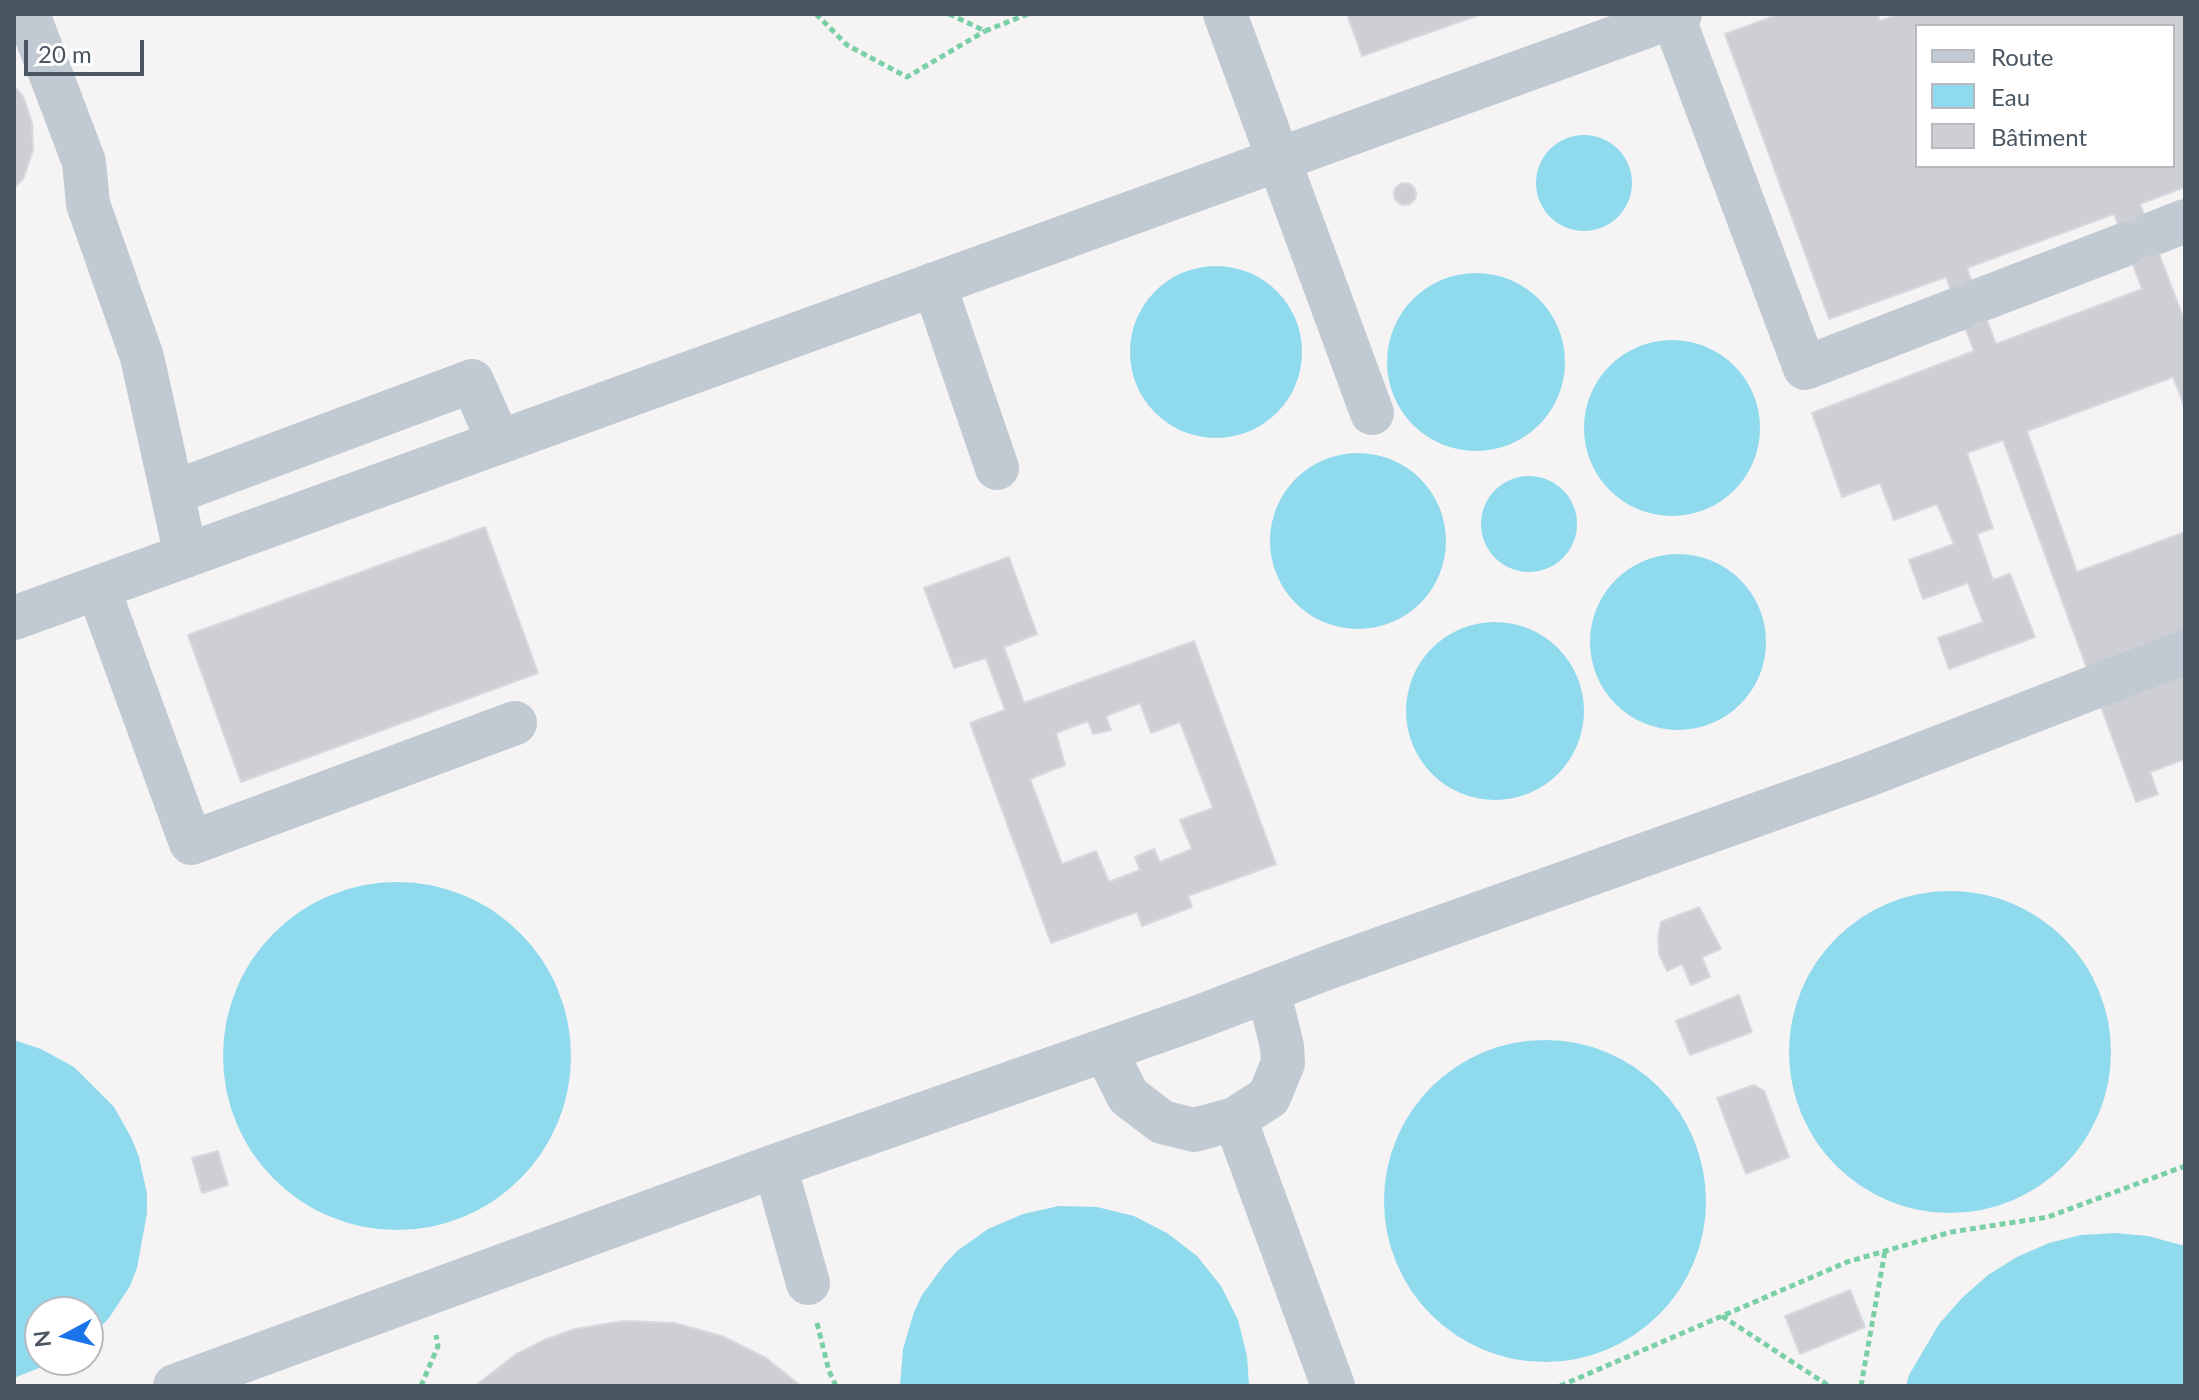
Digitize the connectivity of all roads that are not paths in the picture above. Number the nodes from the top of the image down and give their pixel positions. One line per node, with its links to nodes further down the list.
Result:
1 (28, 14): 10 (lane)
2 (1225, 14): 4 (lane)
3 (1676, 15): 4 (lane); 5 (lane)
4 (1278, 160): 6 (lane); 7 (lane)
5 (2154, 233)
6 (934, 284): 8 (lane); 9 (lane)
7 (1372, 413)
8 (499, 442): 10 (lane); 11 (lane)
9 (997, 468)
10 (172, 493): 11 (lane)
11 (186, 556): 12 (lane)
12 (98, 588): 13 (lane); 15 (lane)
13 (14, 618)
14 (2185, 652): 16 (lane)
15 (515, 723)
16 (1268, 990): 17 (lane); 18 (lane)
17 (1105, 1050): 18 (lane); 19 (lane)
18 (1235, 1119): 22 (lane)
19 (775, 1166): 20 (lane); 21 (lane)
20 (808, 1283)
21 (175, 1386)
22 (1333, 1386)

